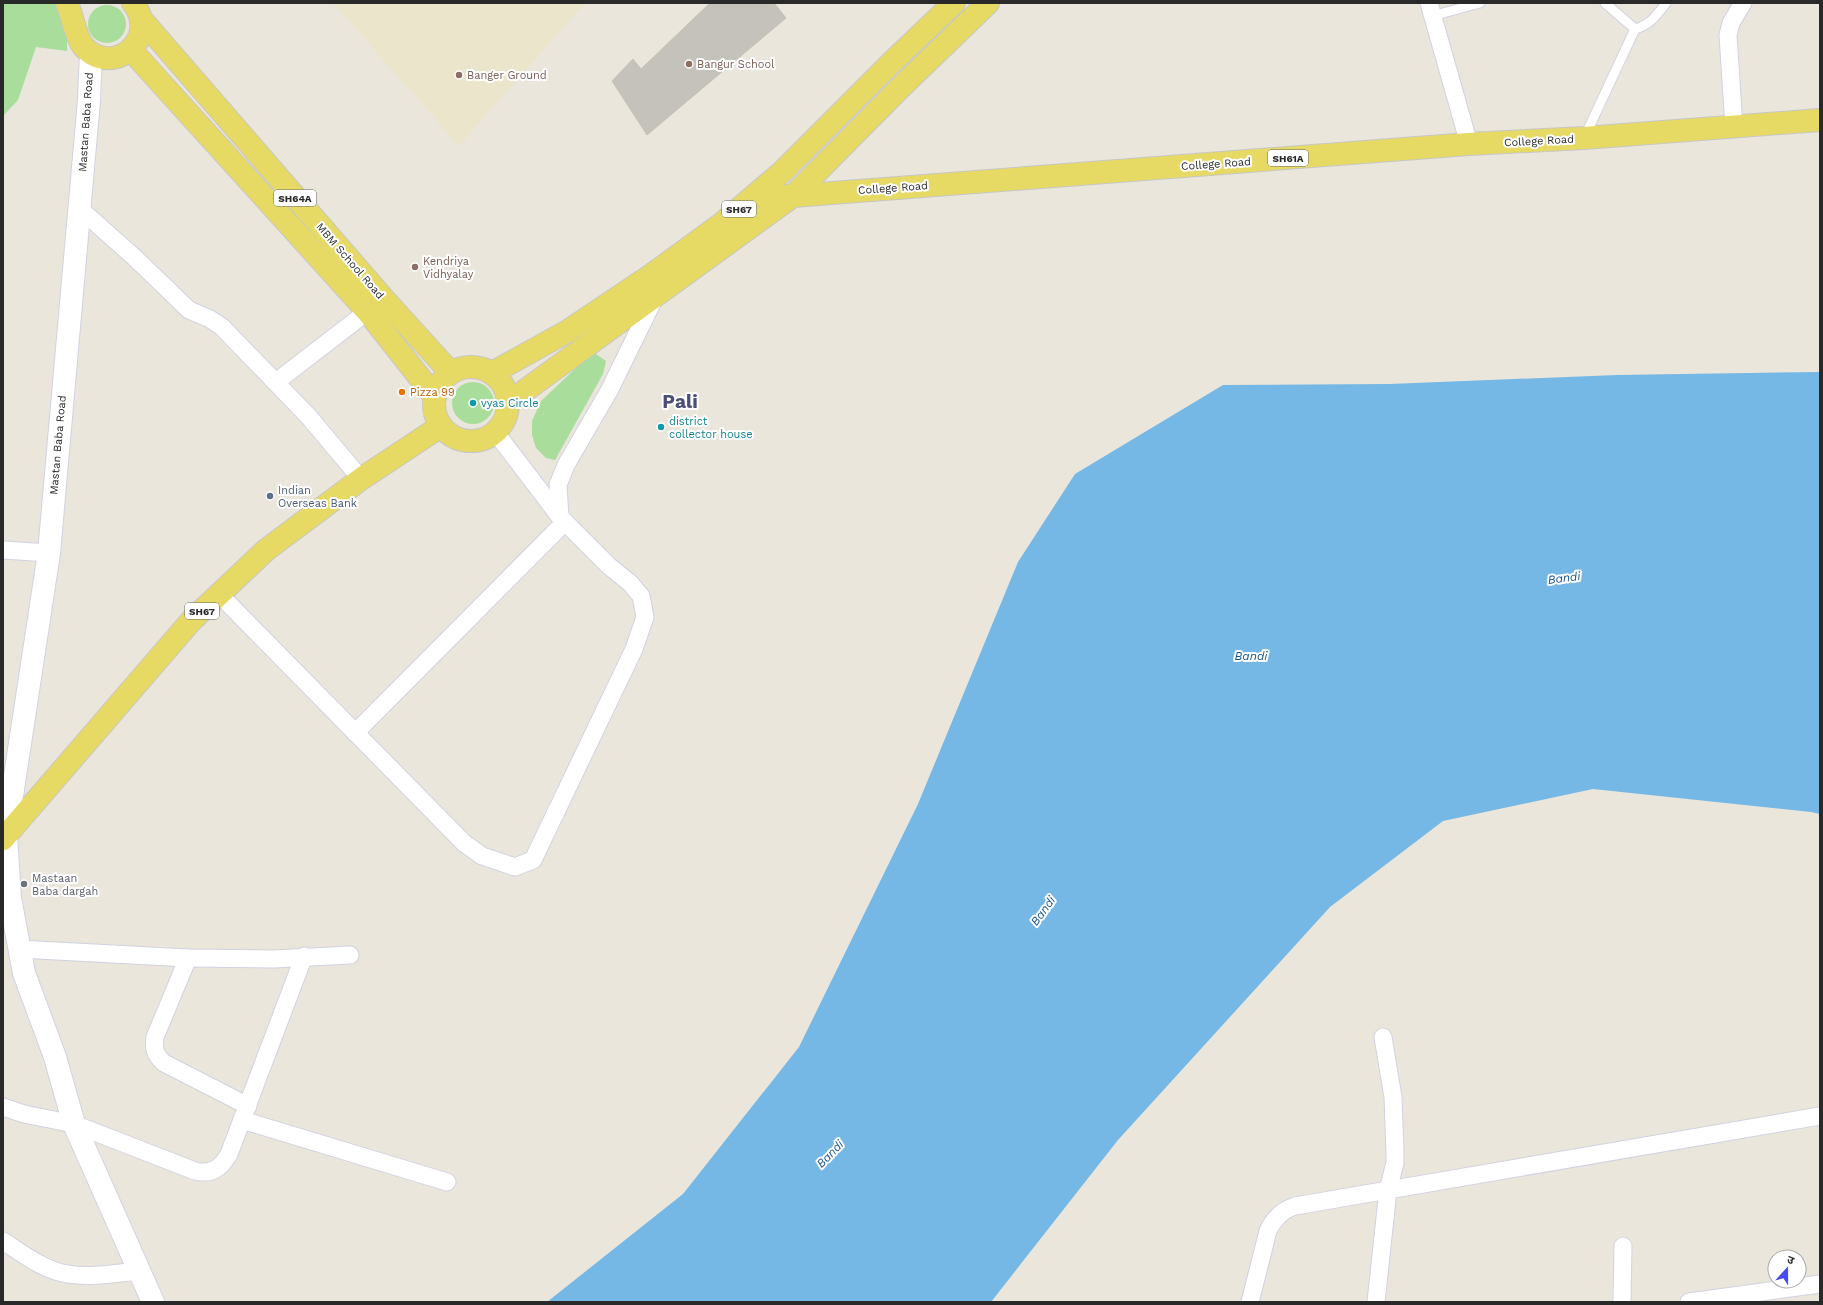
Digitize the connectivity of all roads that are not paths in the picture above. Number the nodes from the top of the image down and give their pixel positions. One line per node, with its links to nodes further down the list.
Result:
1 (68, 3): 11 (main road)
2 (85, 3): 11 (main road)
3 (954, 3): 19 (main road, SH67)
4 (988, 3): 20 (main road, SH67)
5 (1480, 3): 9 (lane)
6 (1605, 3): 12 (lane)
7 (1666, 3): 12 (lane)
8 (1743, 3): 16 (street)
9 (1431, 9): 18 (street)
10 (137, 12): 13 (main road, SH64A); 23 (main road, MBM School Road / SH64A)
11 (76, 27): 14 (main road)
12 (1635, 28): 17 (lane)
13 (131, 50): 14 (main road); 23 (main road, MBM School Road / SH64A)
14 (91, 53): 21 (street, Mastan Baba Road)
15 (1820, 120): 16 (main road, College Road / SH61A)
16 (1734, 127): 17 (main road, College Road / SH61A)
17 (1584, 138): 18 (main road, College Road / SH61A)
18 (1469, 144): 20 (main road, College Road / SH61A)
19 (756, 195): 20 (main road, College Road / SH61A); 25 (main road, SH67)
20 (793, 196): 22 (main road, SH67)
21 (79, 208): 26 (street); 34 (street, Mastan Baba Road)
22 (655, 297): 28 (main road, SH67); 32 (street)
23 (376, 305): 24 (main road, MBM School Road / SH64A); 26 (street); 27 (main road, MBM School Road / SH64A)
24 (451, 373): 25 (main road); 27 (main road)
25 (492, 373): 28 (main road)
26 (276, 382): 31 (street)
27 (435, 398): 29 (main road)
28 (509, 402): 30 (main road)
29 (441, 426): 30 (main road); 31 (main road, SH67)
30 (496, 433): 32 (street)
31 (361, 479): 35 (main road, SH67)
32 (563, 520): 36 (street); 36 (street)
33 (3, 550): 34 (street)
34 (49, 553): 37 (street, Mastan Baba Road)
35 (218, 594): 36 (street); 37 (main road, SH67)
36 (355, 733)
37 (5, 837): 38 (street, Mastan Baba Road)
38 (19, 949): 41 (street); 46 (street, Mastan Baba Road)
39 (350, 955): 40 (street)
40 (304, 956): 41 (street); 44 (street)
41 (188, 958): 44 (street)
42 (1383, 1037): 48 (street)
43 (3, 1107): 46 (street)
44 (245, 1113): 46 (street); 47 (street)
45 (1820, 1116): 48 (street)
46 (74, 1124): 51 (street, Mastan Baba Road)
47 (447, 1182)
48 (1388, 1190): 54 (street); 55 (street)
49 (3, 1241): 51 (street)
50 (1623, 1246): 56 (street)
51 (138, 1271): 53 (street, Mastan Baba Road)
52 (1820, 1284): 57 (street)
53 (152, 1302)
54 (1250, 1302)
55 (1376, 1302)
56 (1622, 1302)
57 (1689, 1302)

